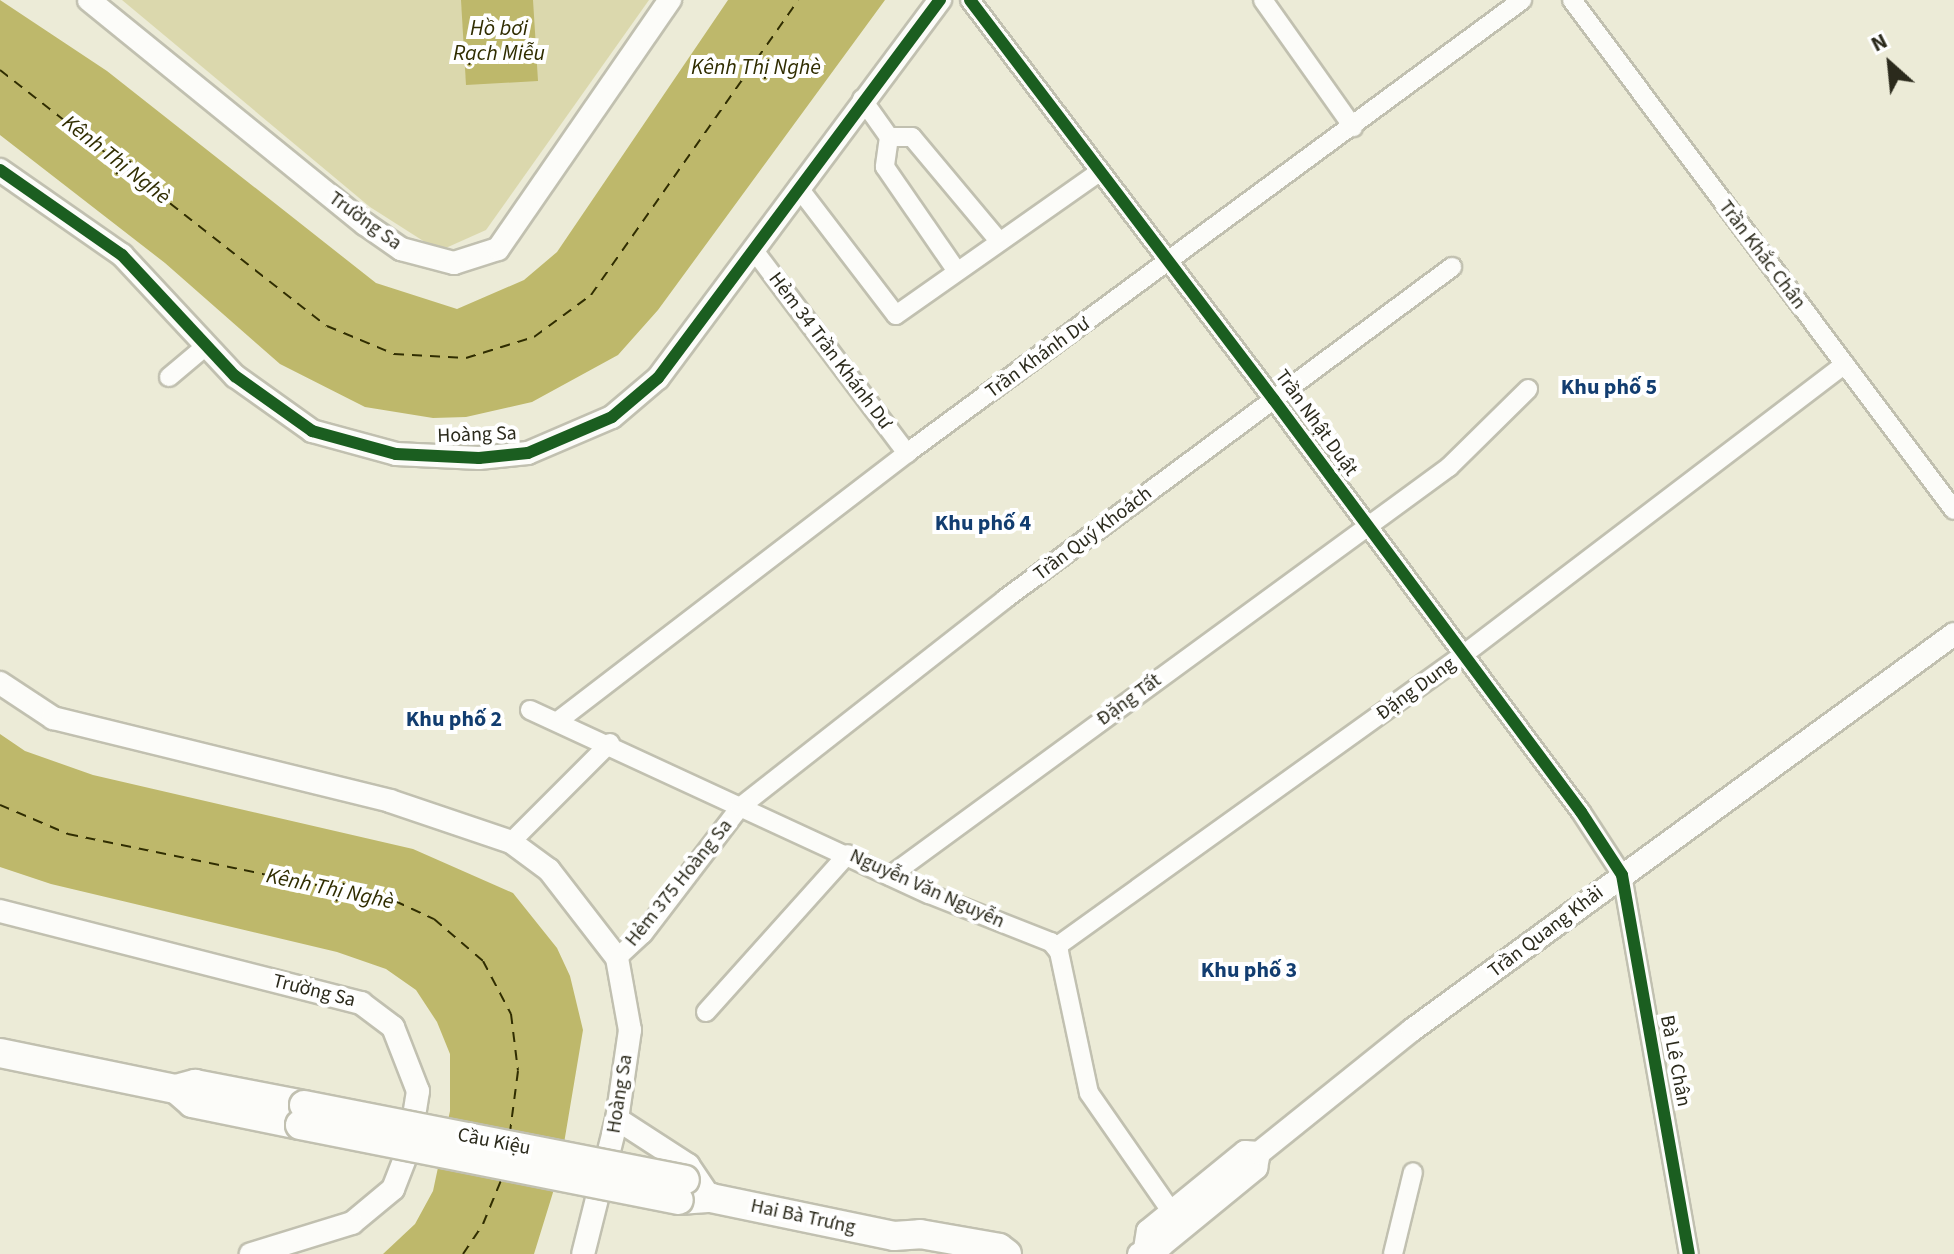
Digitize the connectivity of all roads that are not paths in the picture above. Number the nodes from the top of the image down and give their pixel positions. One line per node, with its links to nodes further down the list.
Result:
1 (89, 0): 2 (street, Trường Sa)
2 (670, 0)
3 (940, 0): 8 (street, Hoàng Sa)
4 (970, 0): 12 (street, Trần Nhật Duật)
5 (1263, 0): 9 (street)
6 (1522, 0): 9 (street, Trần Khánh Dư)
7 (1572, 0): 20 (street, Trần Khắc Chân)
8 (862, 99): 10 (street); 13 (street, Hoàng Sa)
9 (1353, 127): 16 (street, Trần Khánh Dư)
10 (889, 137): 14 (street); 18 (street)
11 (0, 170): 19 (street, Hoàng Sa)
12 (1098, 173): 14 (street); 16 (street, Trần Nhật Duật)
13 (798, 187): 15 (street, Hoàng Sa); 18 (street)
14 (999, 241): 18 (street)
15 (753, 249): 19 (street, Hoàng Sa); 24 (street, Hẻm 34 Trần Khánh Dư)
16 (1171, 262): 23 (street, Trần Nhật Duật); 24 (street, Trần Khánh Dư)
17 (1452, 267): 23 (street, Trần Quý Khoách)
18 (956, 270)
19 (206, 346): 21 (street)
20 (1845, 364): 25 (street, Trần Khắc Chân); 28 (street, Đặng Dung)
21 (169, 377)
22 (1528, 389): 26 (street, Ðặng Tất)
23 (1274, 400): 26 (street, Trần Nhật Duật); 33 (street, Trần Quý Khoách)
24 (907, 453): 31 (street, Trần Khánh Dư)
25 (1954, 510)
26 (1367, 526): 28 (street, Trần Nhật Duật); 37 (street, Ðặng Tất)
27 (1954, 634): 36 (street, Trần Quang Khải)
28 (1463, 655): 36 (street, Trần Nhật Duật); 39 (street, Đặng Dung)
29 (0, 683): 34 (street, Hoàng Sa)
30 (530, 710): 31 (street, Nguyễn Văn Nguyễn)
31 (558, 721): 32 (street, Nguyễn Văn Nguyễn)
32 (610, 743): 33 (street, Nguyễn Văn Nguyễn); 34 (street)
33 (740, 807): 35 (street, Nguyễn Văn Nguyễn); 40 (street, Hẻm 375 Hoàng Sa)
34 (511, 842): 40 (street, Hoàng Sa)
35 (848, 854): 37 (street, Nguyễn Văn Nguyễn); 41 (street)
36 (1622, 875): 44 (street, Trần Quang Khải); 56 (street, Bà Lê Chân)
37 (890, 876): 39 (street, Nguyễn Văn Nguyễn)
38 (0, 911): 51 (street, Trường Sa)
39 (1056, 947): 48 (street)
40 (617, 958): 43 (street, Hoàng Sa)
41 (706, 1012)
42 (0, 1053): 46 (main road, Cầu Kiệu, bridge)
43 (617, 1119): 47 (street); 52 (street, Hoàng Sa)
44 (1259, 1153): 48 (street, Trần Quang Khải); 50 (street, Trần Quang Khải)
45 (1413, 1172): 55 (street)
46 (682, 1190): 47 (main road, Hai Bà Trưng)
47 (710, 1197): 49 (main road, Hai Bà Trưng)
48 (1171, 1211): 50 (street, Trần Quang Khải)
49 (894, 1236): 53 (main road, Hai Bà Trưng); 54 (main road, Hai Bà Trưng)
50 (1142, 1251)
51 (251, 1254)
52 (583, 1254)
53 (934, 1254)
54 (1007, 1254)
55 (1393, 1254)
56 (1689, 1254)

